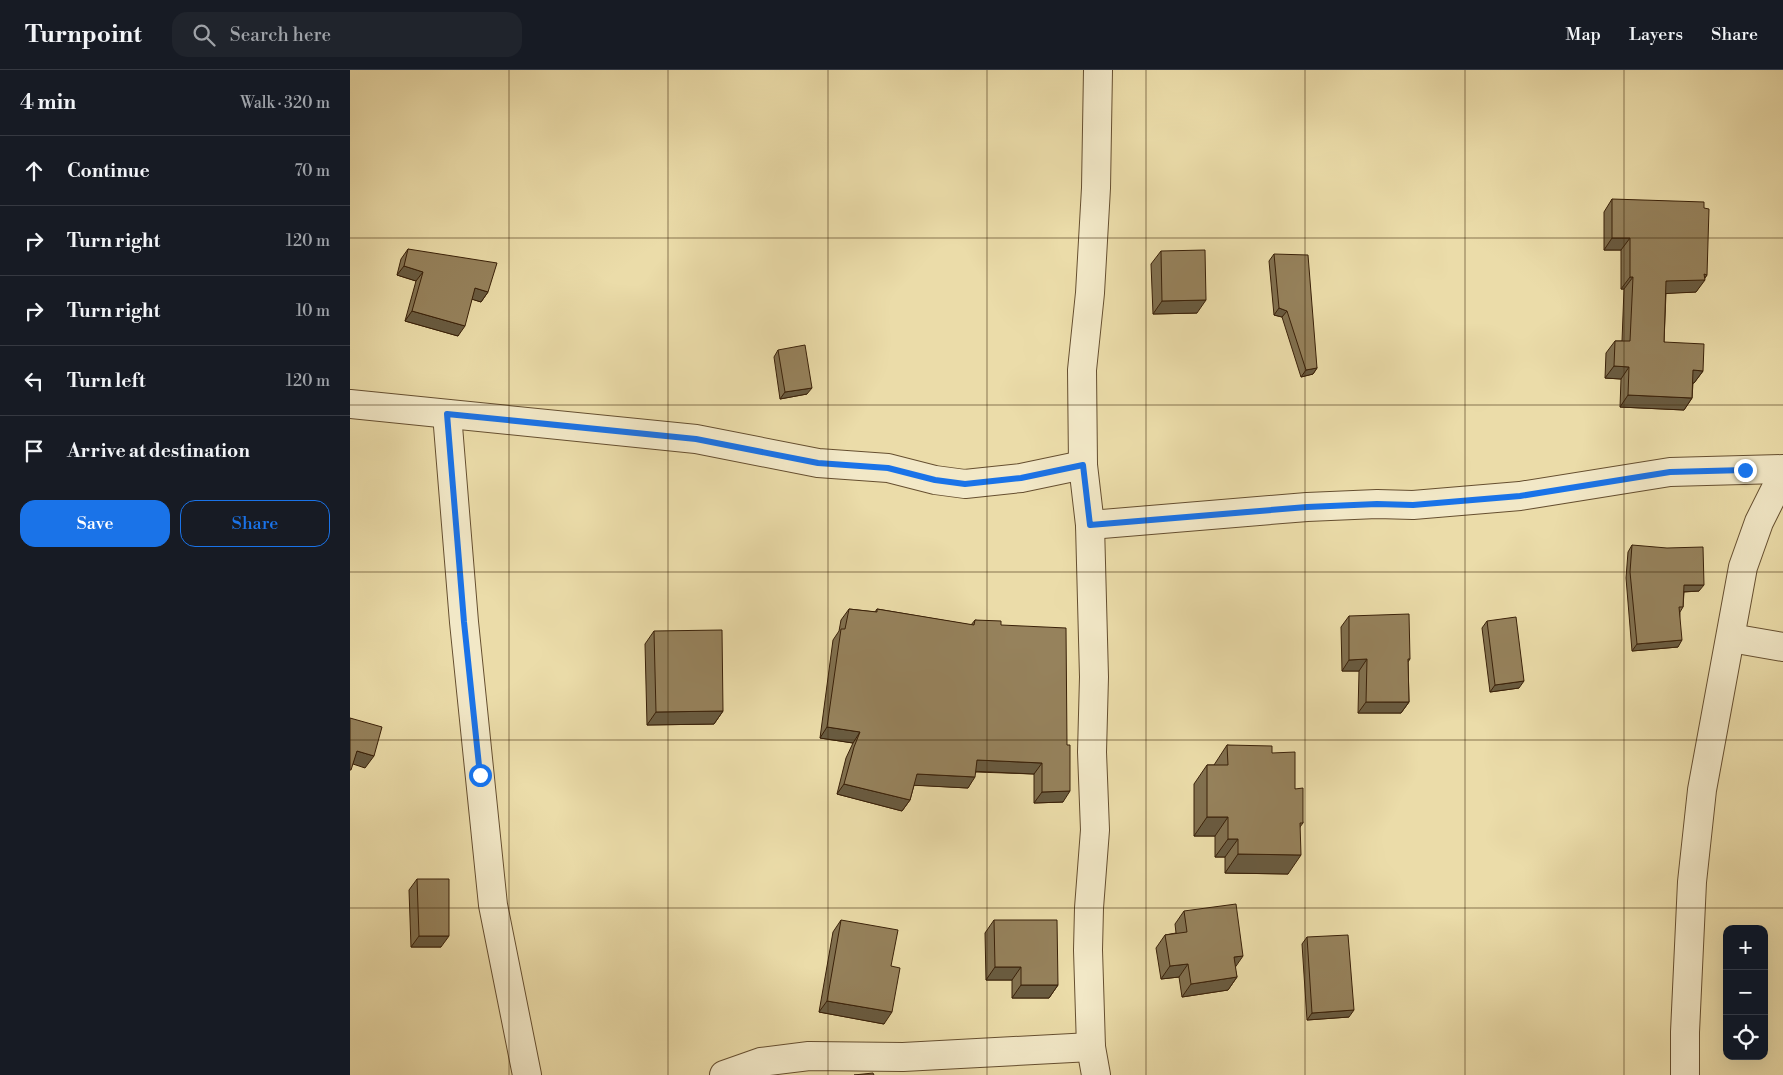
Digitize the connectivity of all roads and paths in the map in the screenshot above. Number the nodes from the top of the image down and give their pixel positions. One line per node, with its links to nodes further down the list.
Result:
1 (1098, 70): 4 (street)
2 (350, 404): 3 (street)
3 (447, 414): 4 (street); 11 (street)
4 (1083, 465): 7 (street)
5 (1783, 469): 7 (street)
6 (1783, 474): 8 (street)
7 (1090, 525): 10 (street)
8 (1731, 638): 9 (street); 14 (street)
9 (1783, 647)
10 (1091, 1047): 12 (street); 13 (street)
11 (527, 1075)
12 (724, 1075)
13 (1096, 1075)
14 (1685, 1075)

